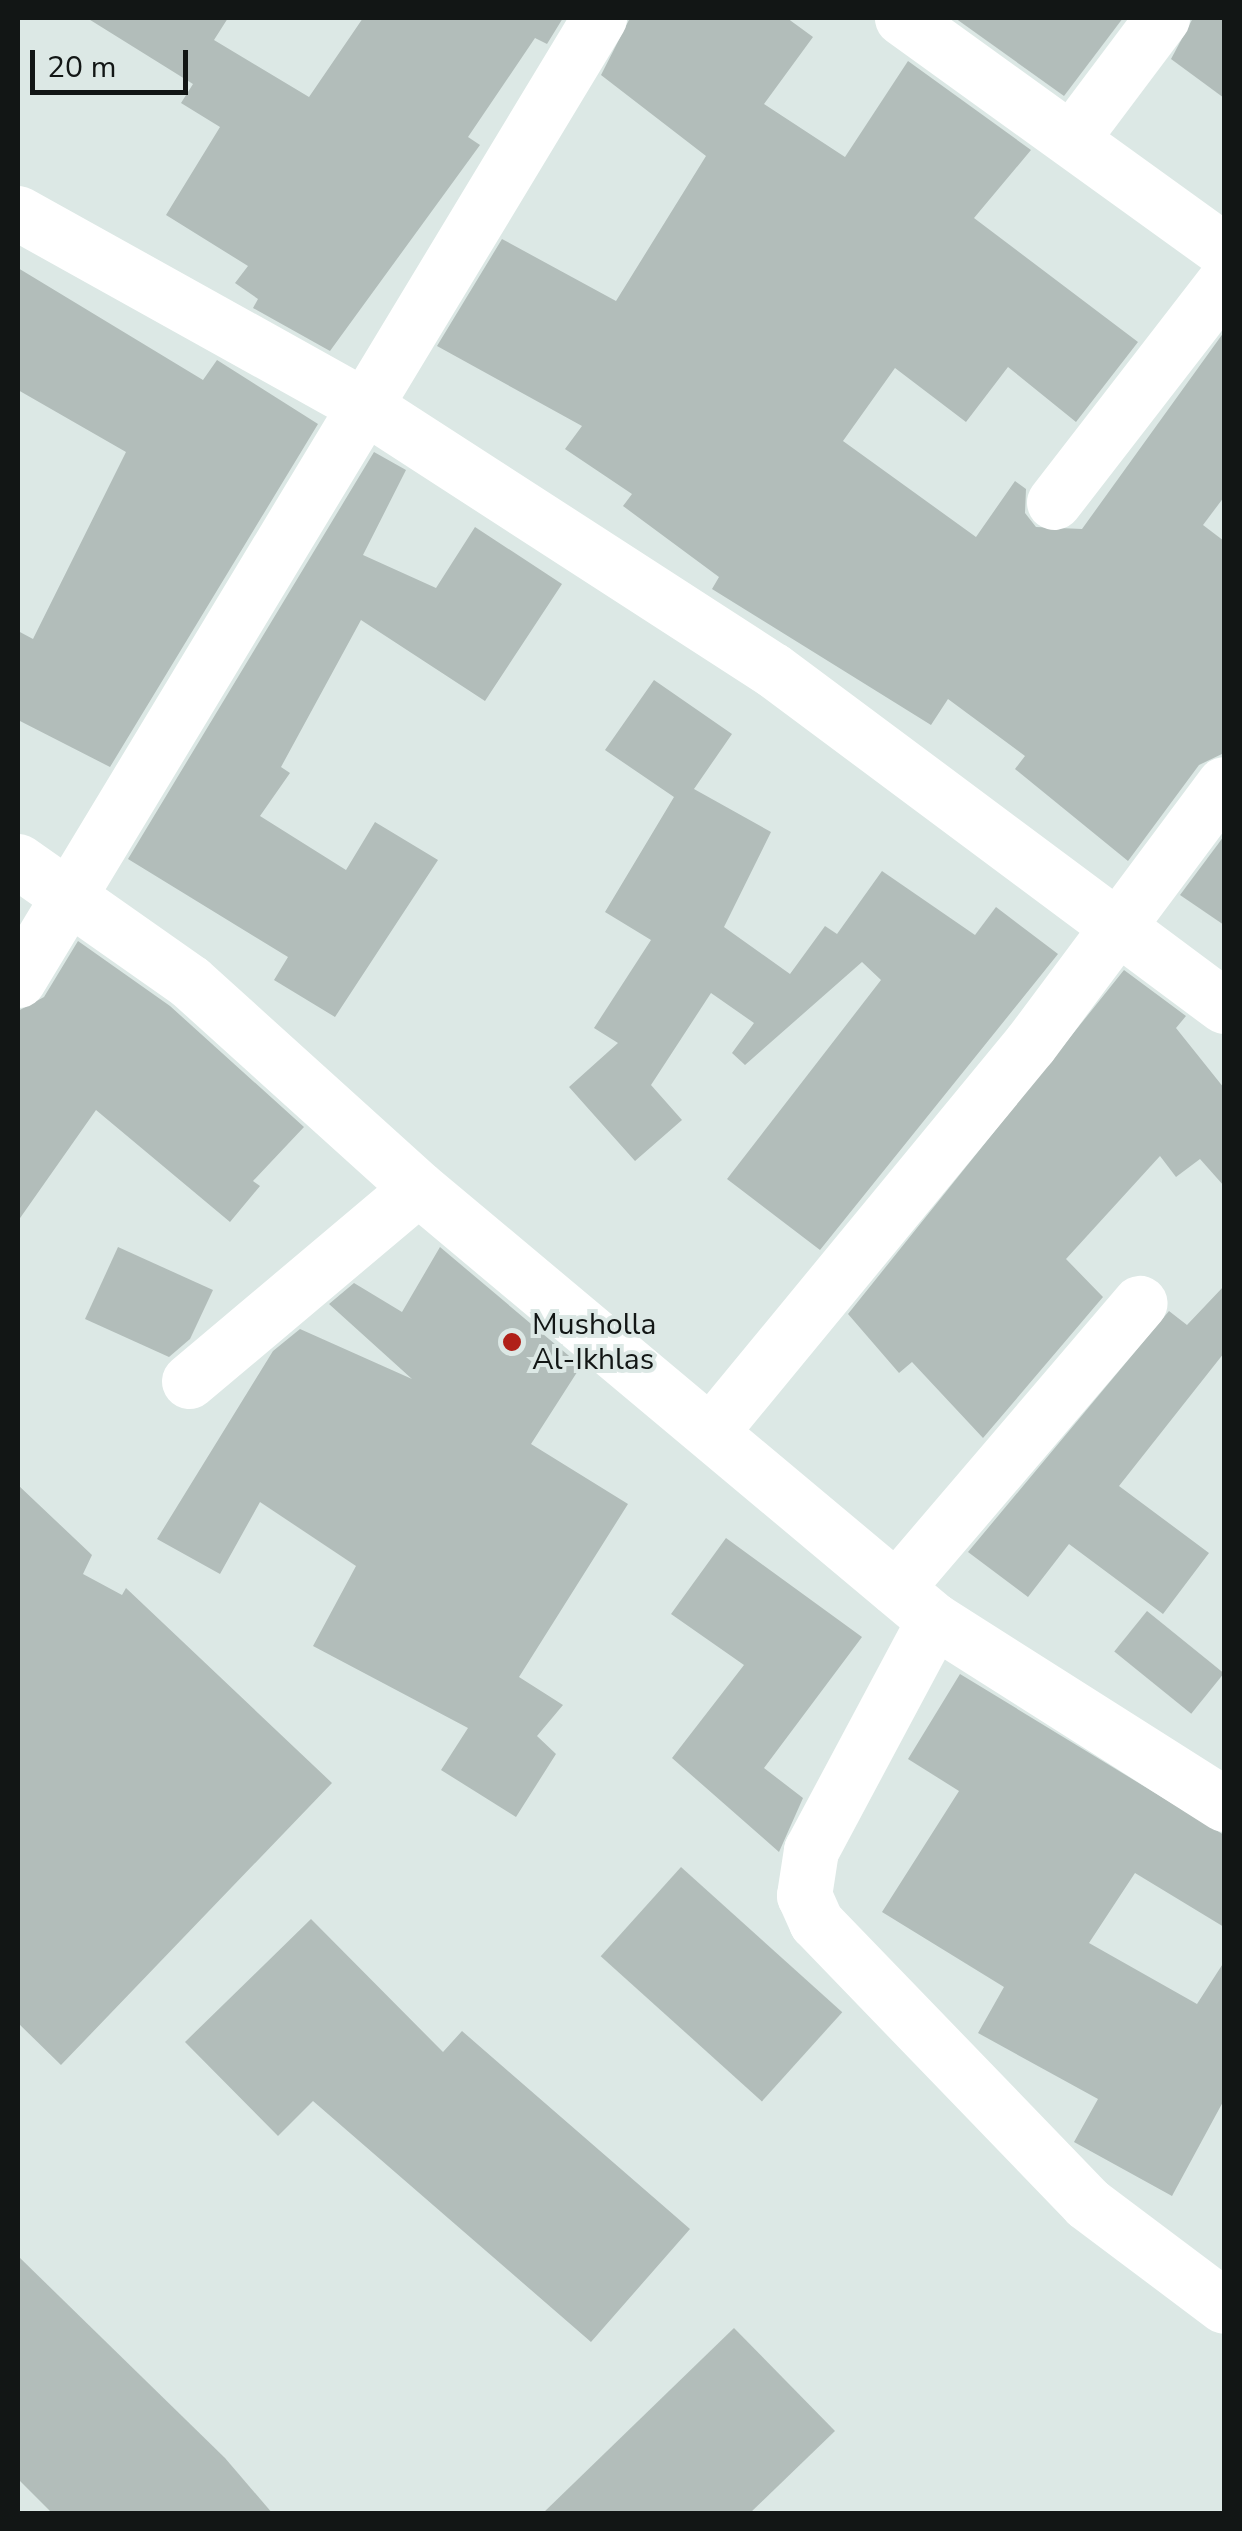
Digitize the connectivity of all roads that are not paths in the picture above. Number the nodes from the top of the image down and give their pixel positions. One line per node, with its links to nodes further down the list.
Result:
1 (599, 18): 8 (street)
2 (902, 18): 4 (street)
3 (1162, 18): 4 (street)
4 (1075, 134): 6 (street)
5 (18, 213): 8 (street)
6 (1224, 250)
7 (1224, 282): 9 (street)
8 (360, 403): 12 (street); 13 (street)
9 (1054, 502)
10 (1224, 784): 13 (street)
11 (18, 861): 12 (street)
12 (71, 898): 14 (street); 16 (street)
13 (1121, 926): 15 (street); 19 (street)
14 (18, 980)
15 (1224, 1006)
16 (418, 1188): 18 (street); 19 (street)
17 (1139, 1303): 20 (street)
18 (189, 1380)
19 (712, 1430): 20 (street)
20 (915, 1604): 21 (street); 22 (street)
21 (1224, 1804)
22 (1224, 2306)

